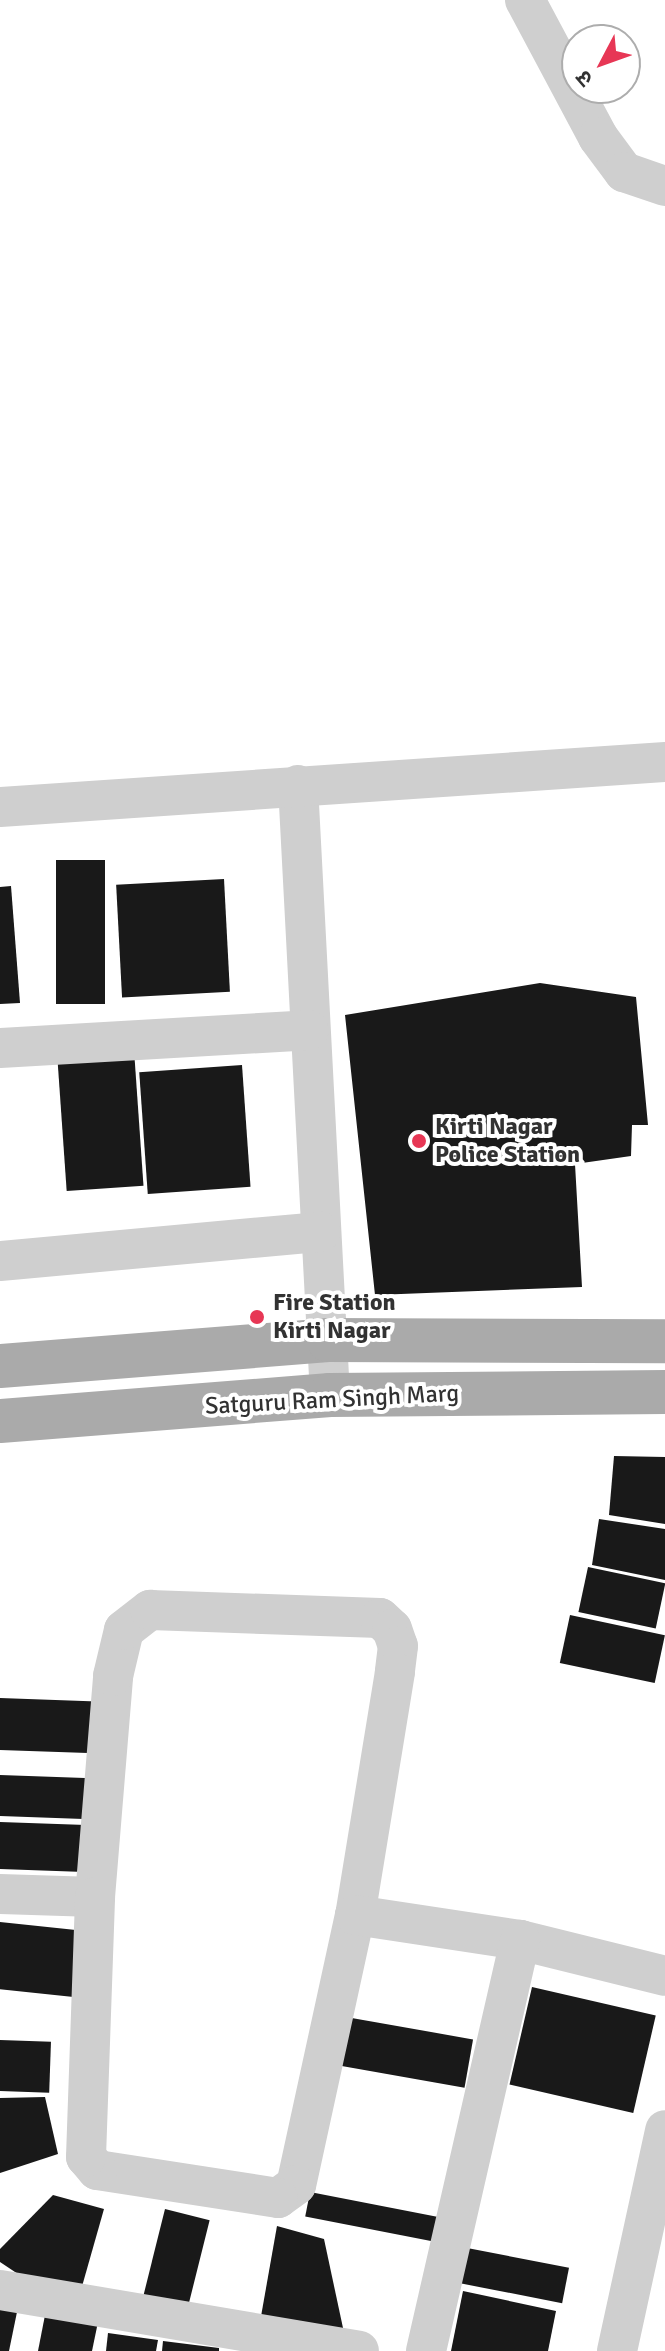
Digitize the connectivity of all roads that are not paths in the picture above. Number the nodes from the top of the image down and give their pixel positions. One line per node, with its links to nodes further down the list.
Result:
1 (525, 0): 2 (street)
2 (665, 186)
3 (665, 762): 4 (street)
4 (298, 785): 5 (street); 6 (street)
5 (0, 807)
6 (308, 1030): 7 (street); 8 (street)
7 (0, 1048)
8 (321, 1232): 9 (street); 10 (street)
9 (0, 1261)
10 (328, 1340): 11 (main road); 12 (main road); 14 (street)
11 (665, 1341)
12 (0, 1366)
13 (665, 1392): 14 (main road, Satguru Ram Singh Marg)
14 (330, 1395): 15 (main road, Satguru Ram Singh Marg)
15 (0, 1421)
16 (0, 1894): 17 (street)
17 (95, 1897): 18 (street); 18 (street)
18 (355, 1915): 19 (street)
19 (520, 1940): 20 (street); 25 (street)
20 (665, 1976)
21 (665, 2130): 22 (street)
22 (652, 2254): 26 (street)
23 (0, 2290): 24 (street)
24 (359, 2351)
25 (426, 2351)
26 (617, 2351)

